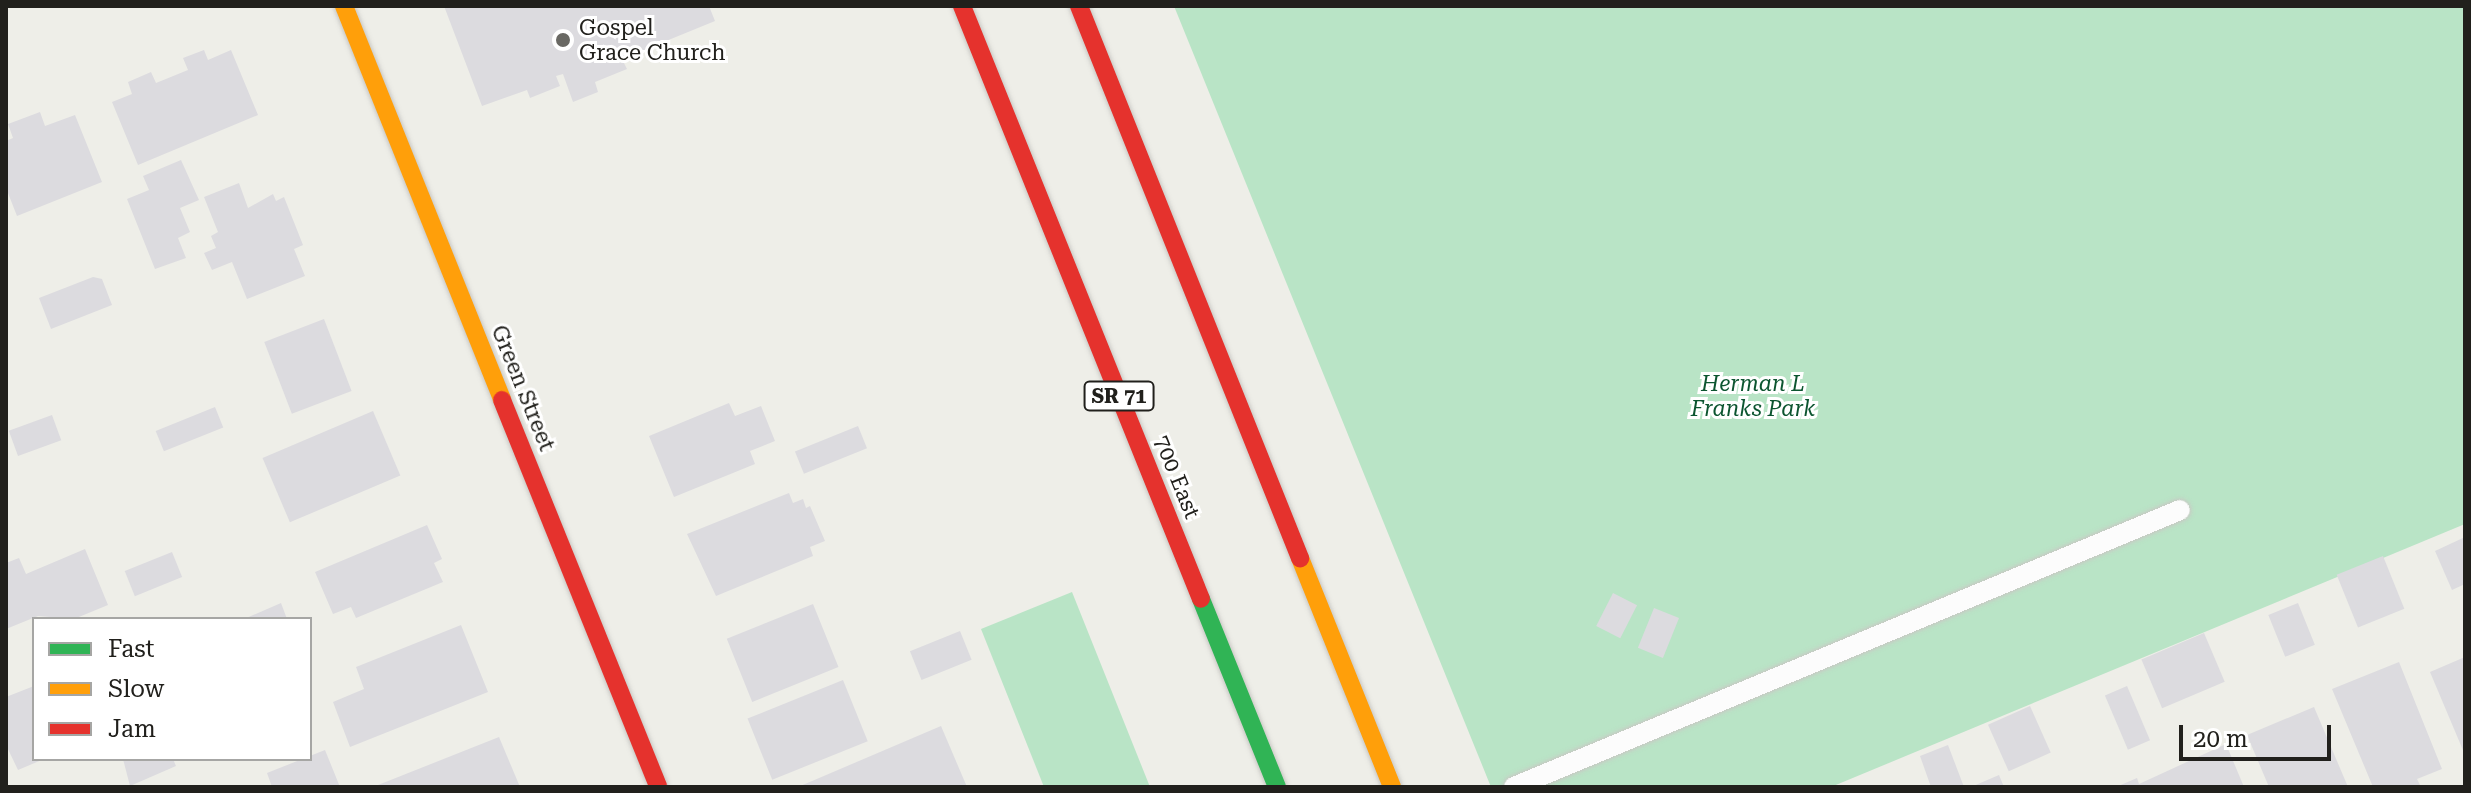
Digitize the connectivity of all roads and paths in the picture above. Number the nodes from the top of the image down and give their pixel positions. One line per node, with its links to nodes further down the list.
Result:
1 (344, 6): 5 (main road, Green Street)
2 (962, 6): 6 (main road, 700 East / SR 71)
3 (1079, 6): 7 (main road)
4 (2180, 510): 8 (lane)
5 (658, 787)
6 (1277, 787)
7 (1392, 787)
8 (1514, 787)

